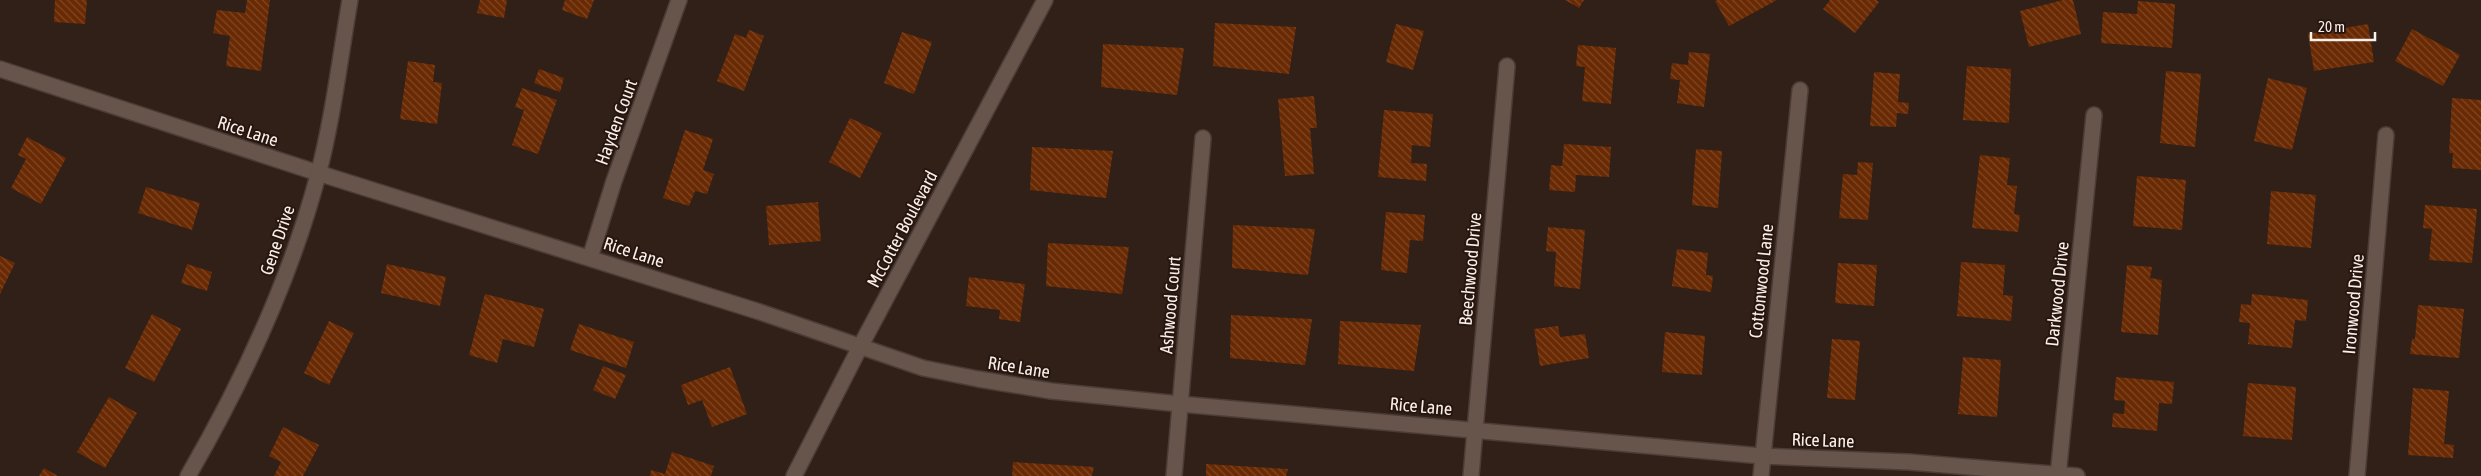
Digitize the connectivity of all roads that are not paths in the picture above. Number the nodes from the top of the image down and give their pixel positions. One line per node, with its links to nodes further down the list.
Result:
1 (350, 0): 10 (street, Gene Drive)
2 (679, 0): 11 (street, Hayden Court)
3 (1045, 0): 12 (street, McCotter Boulevard)
4 (1507, 66): 14 (street, Beechwood Drive)
5 (0, 69): 10 (street, Rice Lane)
6 (1800, 90): 15 (street, Cottonwood Lane)
7 (2094, 115): 16 (street, Darkwood Drive)
8 (2386, 134): 23 (street, Ironwood Drive)
9 (1203, 138): 13 (street, Ashwood Court)
10 (318, 173): 11 (street, Rice Lane); 17 (street, Gene Drive)
11 (590, 258): 12 (street, Rice Lane)
12 (860, 347): 13 (street, Rice Lane); 18 (street, McCotter Boulevard)
13 (1180, 404): 14 (street, Rice Lane); 19 (street, Ashwood Court)
14 (1475, 430): 15 (street, Rice Lane); 20 (street, Beechwood Drive)
15 (1762, 456): 16 (street, Rice Lane); 21 (street, Cottonwood Lane)
16 (2058, 475): 22 (street, Rice Lane)
17 (188, 476)
18 (794, 476)
19 (1174, 476)
20 (1471, 476)
21 (1760, 476)
22 (2077, 476)
23 (2357, 476)

